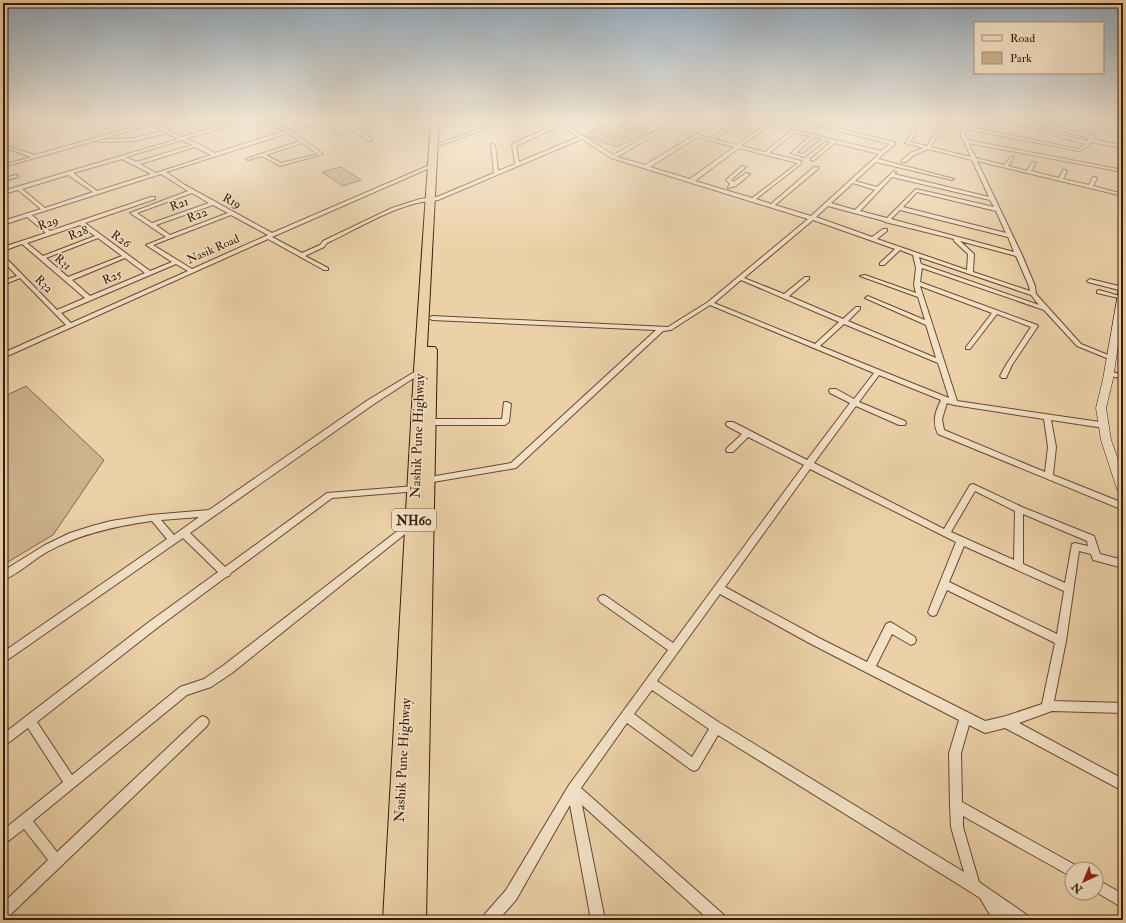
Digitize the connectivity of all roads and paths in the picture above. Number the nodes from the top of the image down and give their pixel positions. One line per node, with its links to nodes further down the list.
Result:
1 (14, 163): 25 (street)
2 (102, 163): 38 (street)
3 (139, 163): 23 (street)
4 (190, 163): 37 (street)
5 (277, 163): 6 (street)
6 (287, 163)
7 (437, 163): 60 (highway, Nashik Pune Highway / NH60)
8 (495, 163): 40 (street)
9 (521, 163): 24 (street)
10 (633, 163): 30 (street)
11 (652, 163): 30 (street)
12 (715, 163): 48 (street)
13 (799, 163): 62 (street)
14 (871, 163): 49 (street)
15 (887, 163): 27 (street)
16 (975, 163): 61 (street)
17 (994, 163): 28 (street)
18 (1008, 163): 28 (street)
19 (1034, 163): 34 (street)
20 (1077, 163): 33 (street)
21 (1082, 163): 36 (street)
22 (1110, 163): 29 (street)
23 (136, 164): 39 (street)
24 (517, 165): 40 (street)
25 (3, 166)
26 (432, 166): 60 (highway, Nashik Pune Highway / NH60); 80 (street, Nasik Road)
27 (899, 166): 42 (street); 45 (street)
28 (1006, 166): 34 (street)
29 (1123, 166)
30 (646, 167): 48 (street)
31 (744, 167): 50 (street)
32 (816, 168): 65 (street)
33 (1075, 168)
34 (1029, 171): 46 (street)
35 (1065, 171): 46 (street)
36 (1123, 171)
37 (162, 172): 39 (street); 55 (street, R19)
38 (69, 173): 52 (street); 57 (street)
39 (155, 174): 57 (street)
40 (496, 174): 60 (street)
41 (748, 174): 50 (street)
42 (891, 175): 53 (street); 61 (street)
43 (16, 176): 47 (street)
44 (1095, 178): 51 (street)
45 (952, 179)
46 (1061, 179): 51 (street)
47 (3, 180)
48 (691, 181): 54 (street)
49 (851, 181): 53 (street); 64 (street)
50 (734, 185): 54 (street)
51 (1090, 186): 58 (street)
52 (18, 188): 56 (street); 67 (street)
53 (878, 189): 69 (street)
54 (725, 191): 62 (street)
55 (192, 192): 63 (street, R19); 76 (street)
56 (3, 193)
57 (97, 193): 67 (street)
58 (1123, 195)
59 (153, 198): 74 (street, R29)
60 (434, 198): 89 (street); 123 (highway, Nashik Pune Highway / NH60); 133 (highway, Nashik Pune Highway / NH60)
61 (993, 199): 68 (street)
62 (752, 200): 65 (street)
63 (213, 202): 70 (street, R19); 76 (street, R21)
64 (827, 204): 69 (street); 72 (street)
65 (771, 206): 72 (street)
66 (899, 208): 68 (street); 73 (street); 81 (street)
67 (45, 210): 71 (street)
68 (998, 210): 81 (street)
69 (856, 212): 73 (street)
70 (232, 213): 80 (street, R19); 82 (street, R22)
71 (28, 215): 75 (street); 78 (street)
72 (812, 218): 83 (street); 105 (street)
73 (887, 221): 84 (street)
74 (80, 222): 78 (street, R29); 79 (street, R26)
75 (3, 223)
76 (152, 225): 82 (street)
77 (885, 230): 83 (street)
78 (49, 233): 85 (street, R29)
79 (99, 236): 93 (street, R26); 95 (street, R28)
80 (270, 236): 89 (street, R19); 100 (street, Nasik Road)
81 (1010, 236): 92 (street)
82 (170, 237): 96 (street, R22)
83 (872, 239): 87 (street)
84 (954, 239): 86 (street); 91 (street)
85 (23, 242): 88 (street, R29); 95 (street, R31)
86 (985, 247): 91 (street); 92 (street)
87 (899, 248): 90 (street); 97 (street)
88 (3, 249)
89 (300, 254): 99 (street, R19)
90 (916, 254): 98 (street); 101 (street)
91 (971, 254): 101 (street)
92 (1018, 255): 113 (street)
93 (126, 256): 102 (street, R26); 107 (street)
94 (3, 258): 103 (street, R32)
95 (42, 258): 107 (street, R31)
96 (176, 262): 100 (street); 102 (street, R25)
97 (882, 264)
98 (918, 265): 110 (street); 120 (street)
99 (326, 269)
100 (192, 271): 126 (street, Nasik Road)
101 (970, 272): 113 (street)
102 (149, 273): 117 (street, R25)
103 (21, 276): 109 (street); 121 (street, R32)
104 (863, 276): 114 (street)
105 (740, 278): 115 (street); 118 (street)
106 (807, 278): 115 (street)
107 (67, 280): 117 (street, R31)
108 (1090, 281): 111 (street)
109 (3, 283)
110 (917, 283): 114 (street); 122 (street)
111 (1122, 290): 112 (street); 131 (street)
112 (1099, 292)
113 (1033, 294): 120 (street)
114 (920, 296): 125 (street)
115 (786, 297): 124 (street)
116 (868, 298): 125 (street)
117 (90, 299): 121 (street, R25)
118 (710, 303): 127 (street); 128 (street)
119 (858, 308): 124 (street)
120 (1046, 309): 131 (street)
121 (57, 312): 126 (street, R32)
122 (996, 312): 129 (street); 136 (street)
123 (432, 318): 127 (street); 133 (highway, Nashik Pune Highway / NH60)
124 (843, 321): 128 (street); 132 (street)
125 (929, 324): 132 (street)
126 (70, 326): 130 (street, Nasik Road)
127 (661, 328): 153 (street)
128 (816, 346): 134 (street)
129 (968, 348)
130 (4, 354)
131 (1111, 358): 135 (street)
132 (941, 362): 140 (street)
133 (425, 369): 144 (highway, Nashik Pune Highway / NH60); 153 (highway, Nashik Pune Highway / NH60); 157 (street)
134 (878, 372): 139 (street); 141 (street)
135 (1109, 373): 137 (street); 147 (street)
136 (1004, 376)
137 (1123, 377)
138 (833, 391): 141 (street)
139 (945, 399): 140 (street); 152 (street)
140 (954, 402): 143 (street)
141 (856, 403): 145 (street); 150 (street)
142 (507, 404): 144 (street)
143 (1047, 417): 147 (street); 152 (street)
144 (429, 422): 153 (highway, Nashik Pune Highway / NH60)
145 (902, 423)
146 (730, 424): 148 (street)
147 (1104, 425): 151 (street)
148 (747, 433): 149 (street); 150 (street)
149 (730, 450)
150 (808, 465): 161 (street); 170 (street)
151 (1119, 467): 154 (street)
152 (1049, 476): 155 (street)
153 (421, 484): 159 (highway, Nashik Pune Highway / NH60); 167 (street); 202 (highway, Nashik Pune Highway / NH60)
154 (1123, 490)
155 (1123, 507)
156 (1019, 509): 161 (street); 164 (street); 166 (street)
157 (211, 512): 158 (street); 160 (street)
158 (154, 518): 162 (street); 168 (street)
159 (414, 523): 189 (street); 201 (highway, Nashik Pune Highway / NH60)
160 (183, 532): 162 (street); 167 (street)
161 (946, 534): 163 (street)
162 (172, 539): 177 (street)
163 (961, 541): 166 (street); 169 (street)
164 (1095, 551): 165 (street); 171 (street)
165 (1123, 564)
166 (1018, 566): 171 (street)
167 (226, 573): 184 (street)
168 (3, 576)
169 (944, 584): 173 (street); 175 (street)
170 (719, 588): 176 (street); 178 (street)
171 (1069, 589): 175 (street)
172 (603, 599): 176 (street)
173 (933, 612)
174 (911, 640): 178 (street)
175 (1061, 641): 180 (street)
176 (674, 650): 179 (street)
177 (3, 658)
178 (869, 669): 183 (street)
179 (651, 683): 182 (street); 187 (street)
180 (1047, 708): 181 (street); 186 (street)
181 (1123, 708)
182 (627, 716): 187 (street); 191 (street)
183 (964, 718): 186 (street); 192 (street)
184 (29, 720): 188 (street); 189 (street)
185 (203, 722): 195 (street)
186 (1006, 722): 190 (street)
187 (716, 727): 197 (street)
188 (3, 741)
189 (70, 783): 193 (street)
190 (1123, 785)
191 (573, 790): 203 (street); 204 (street); 205 (street)
192 (956, 805): 196 (street); 197 (street)
193 (24, 820): 194 (street); 195 (street)
194 (3, 838)
195 (57, 861): 200 (street)
196 (1064, 867)
197 (974, 886): 206 (street); 207 (street)
198 (1104, 890): 199 (street)
199 (1123, 901)
200 (3, 912)
201 (394, 920)
202 (414, 920)
203 (489, 920)
204 (598, 920)
205 (719, 920)
206 (1000, 920)
207 (1022, 920)

